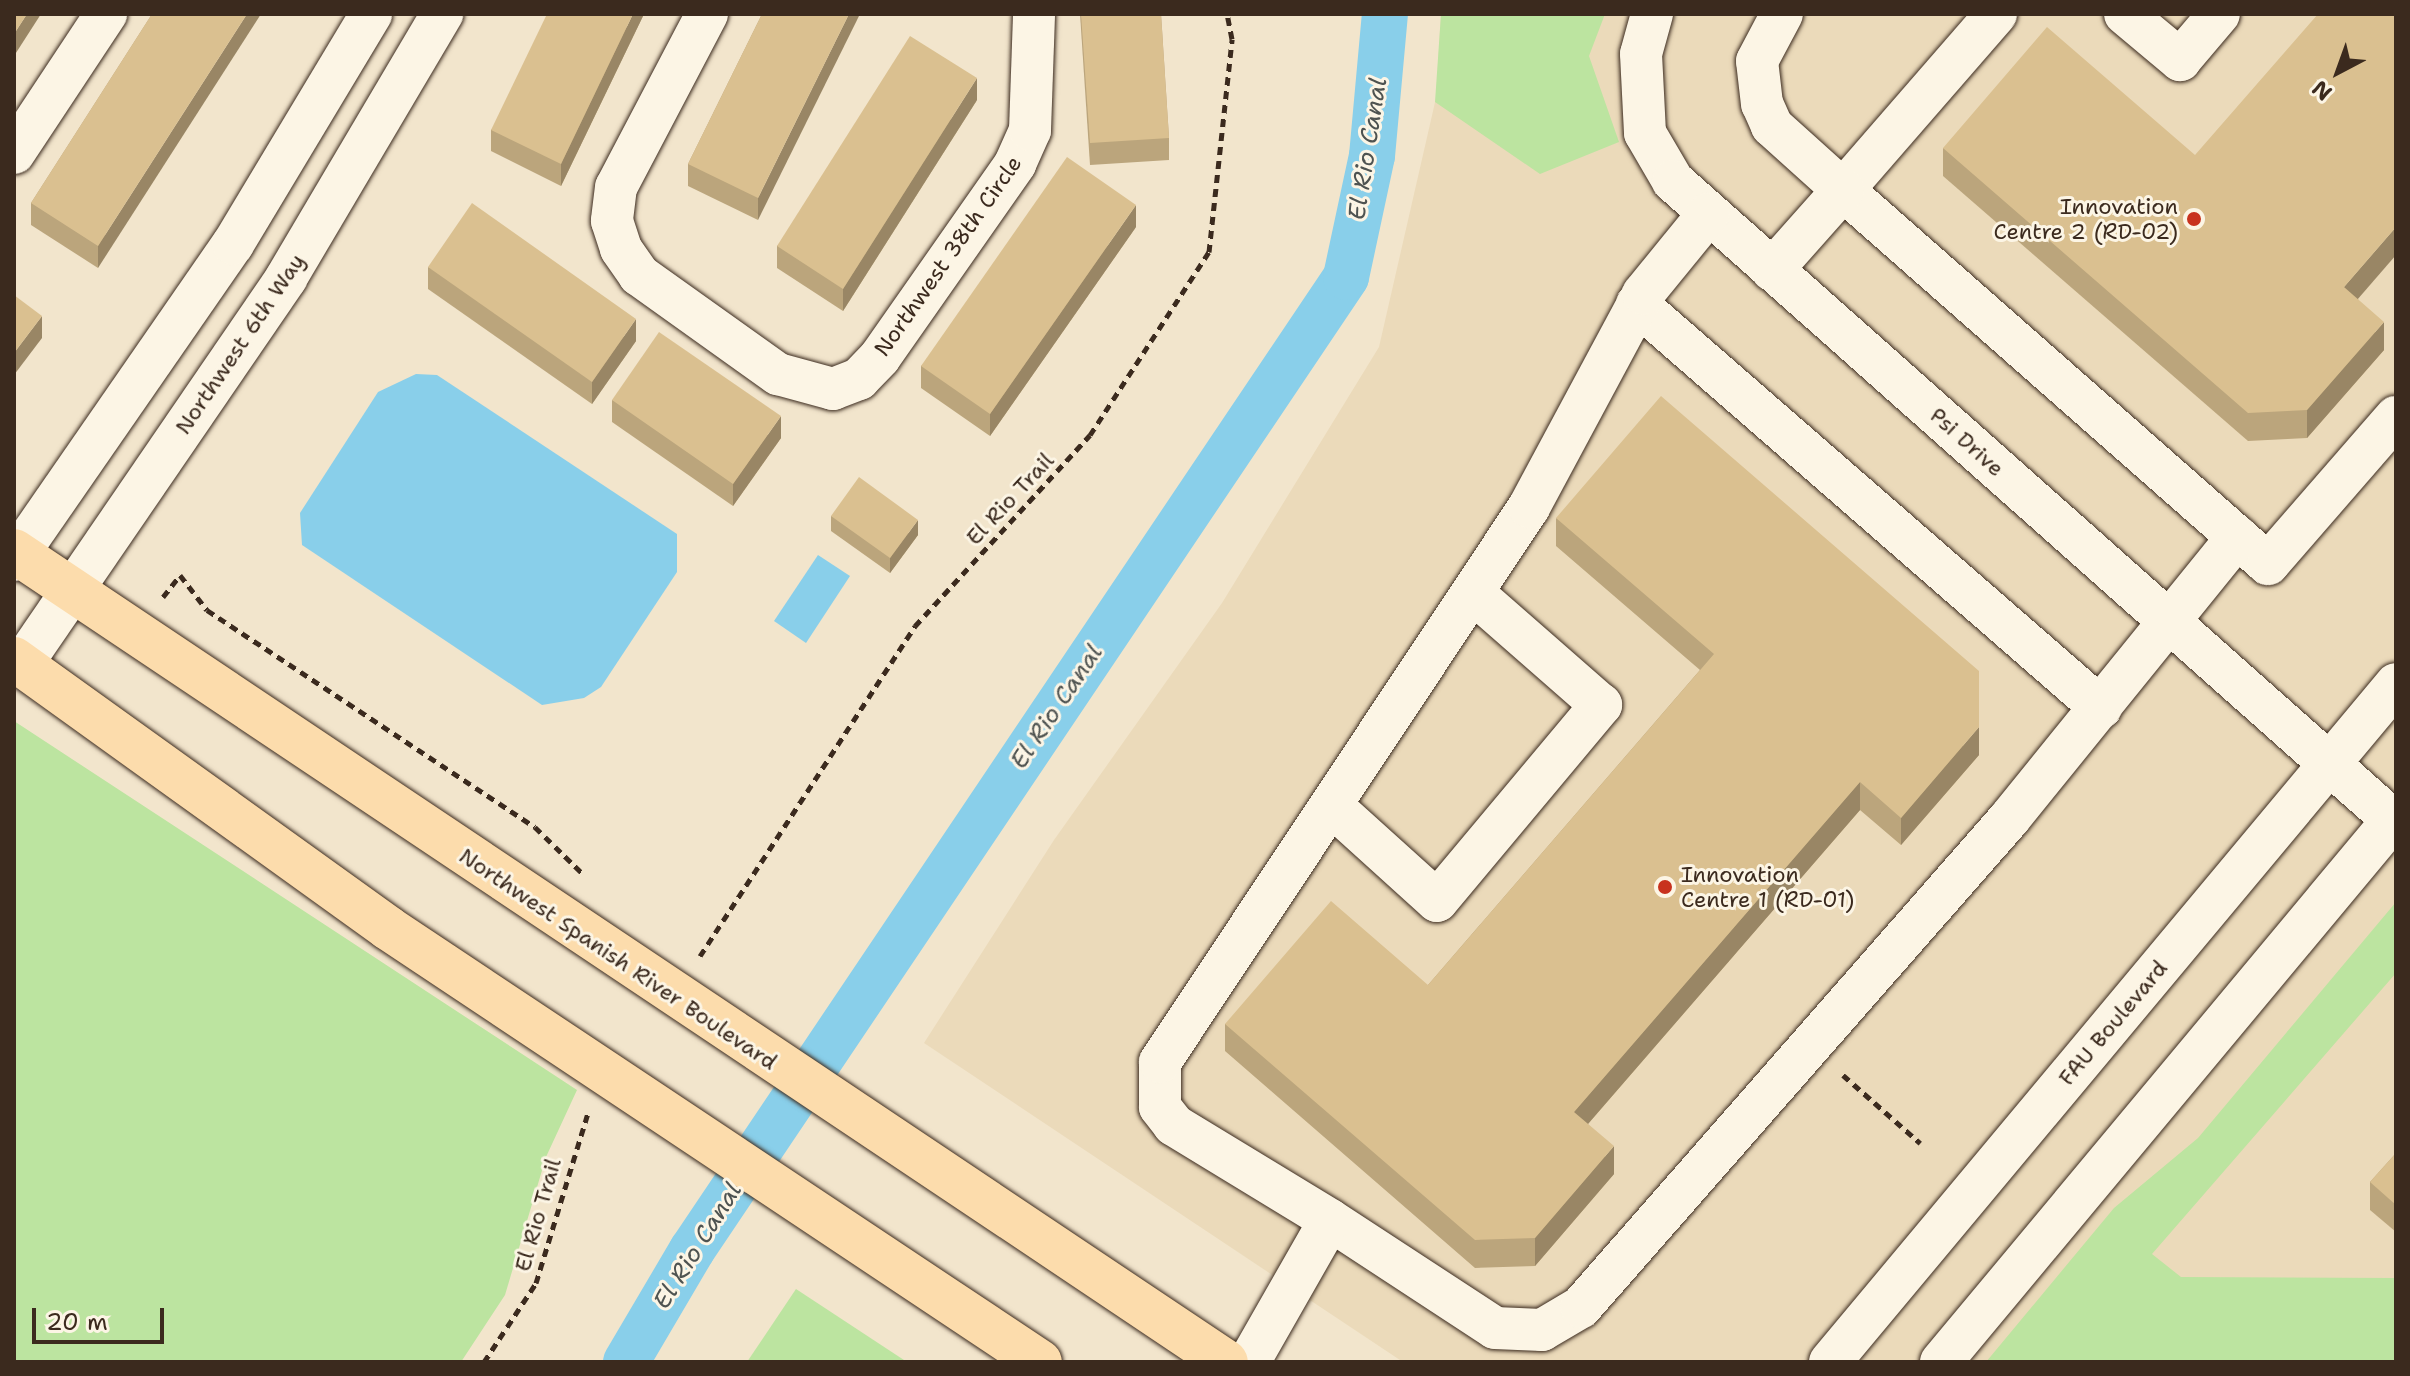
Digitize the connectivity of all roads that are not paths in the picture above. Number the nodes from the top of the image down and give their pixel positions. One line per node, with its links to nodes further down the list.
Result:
1 (106, 14): 11 (street)
2 (371, 14): 18 (street)
3 (442, 14): 19 (street, Northwest 6th Way)
4 (707, 14): 5 (street, Northwest 38th Circle)
5 (1034, 14)
6 (1652, 14): 13 (street, Psi Drive)
7 (1782, 14): 12 (street)
8 (1996, 14): 12 (street)
9 (2125, 14): 10 (street)
10 (2219, 14)
11 (14, 153)
12 (1843, 190): 14 (street); 17 (street)
13 (1709, 213): 14 (street, Psi Drive); 15 (street)
14 (1772, 270): 21 (street, Psi Drive)
15 (1637, 304): 20 (street); 24 (street)
16 (2396, 417): 17 (street)
17 (2237, 537): 21 (street)
18 (15, 555): 19 (main road, Northwest Spanish River Boulevard)
19 (70, 591): 22 (street, Northwest 6th Way); 30 (main road, Northwest Spanish River Boulevard)
20 (1473, 593): 26 (street); 26 (street)
21 (2169, 622): 24 (street); 25 (street, Psi Drive)
22 (18, 661): 29 (main road)
23 (2396, 684): 25 (street, FAU Boulevard)
24 (2101, 708): 28 (street)
25 (2328, 765): 27 (street, Psi Drive); 32 (street, FAU Boulevard)
26 (1333, 807): 28 (street)
27 (2395, 820): 33 (street)
28 (1330, 1220): 31 (street)
29 (1040, 1362)
30 (1226, 1362)
31 (1249, 1362)
32 (1830, 1362)
33 (1941, 1362)

